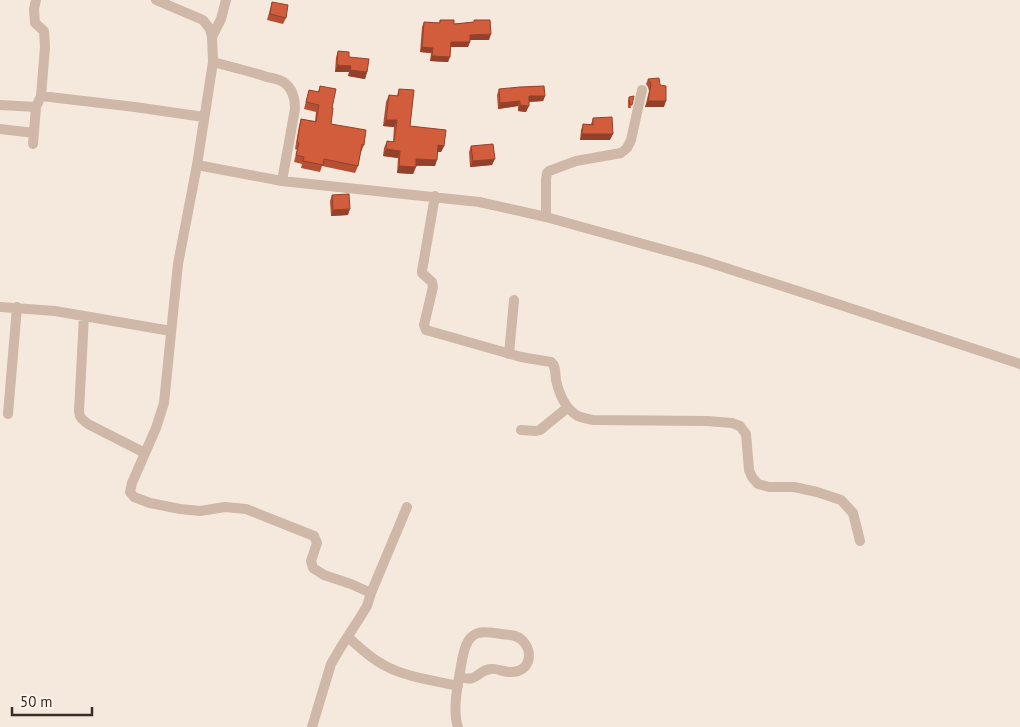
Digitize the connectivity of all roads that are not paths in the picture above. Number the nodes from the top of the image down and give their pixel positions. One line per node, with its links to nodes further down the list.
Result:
1 (36, 0): 7 (street)
2 (156, 0): 4 (street)
3 (226, 0): 4 (street)
4 (212, 37): 5 (street)
5 (213, 62): 10 (street); 15 (street)
6 (642, 90): 17 (street)
7 (41, 96): 9 (street); 10 (street)
8 (0, 105): 9 (street)
9 (36, 107): 12 (street)
10 (204, 117): 14 (street)
11 (0, 129): 12 (street)
12 (34, 133): 13 (street)
13 (33, 144)
14 (197, 165): 15 (street); 22 (street)
15 (282, 181): 16 (street)
16 (435, 196): 17 (street); 23 (street)
17 (546, 217): 24 (street)
18 (514, 300): 23 (street)
19 (0, 307): 20 (street)
20 (16, 307): 21 (street); 26 (street)
21 (84, 316): 22 (street); 28 (street)
22 (171, 331): 28 (street)
23 (509, 354): 25 (street)
24 (1020, 364)
25 (567, 408): 27 (street); 30 (street)
26 (8, 414)
27 (522, 430)
28 (145, 453): 31 (street)
29 (407, 507): 31 (street)
30 (860, 541)
31 (371, 593): 32 (street)
32 (348, 636): 33 (street); 34 (street)
33 (458, 682): 33 (street); 35 (street)
34 (312, 727)
35 (458, 727)

